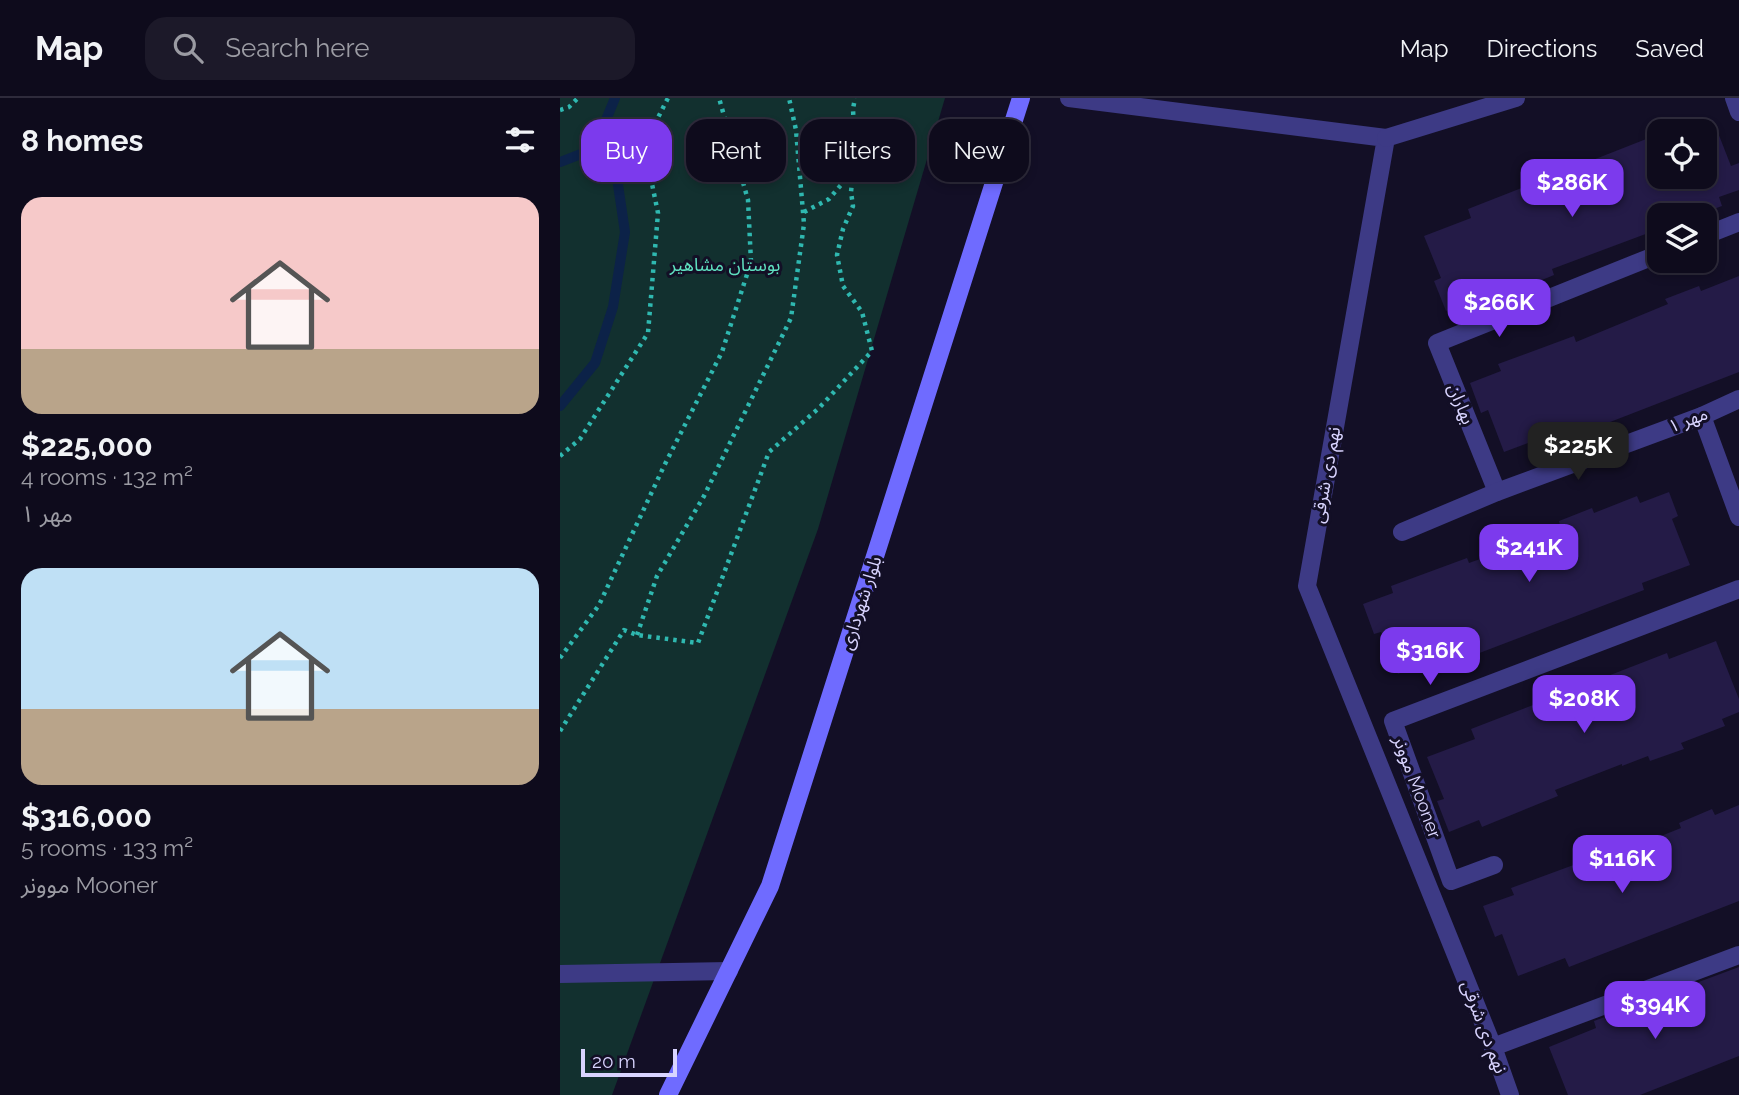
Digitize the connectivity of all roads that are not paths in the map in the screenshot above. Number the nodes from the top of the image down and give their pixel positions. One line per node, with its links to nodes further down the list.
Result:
1 (1021, 98): 18 (street, بلوار شهرداری)
2 (1069, 98): 6 (street)
3 (1516, 98): 6 (street)
4 (1734, 98): 5 (street)
5 (1739, 111)
6 (1386, 138): 20 (street, نهم دی شرقی)
7 (1739, 222): 8 (street)
8 (1717, 231)
9 (1647, 259): 12 (street, بهاران)
10 (1739, 399): 11 (street, مهر ۱)
11 (1702, 416): 12 (street, مهر ۱); 13 (street)
12 (1497, 492): 14 (street, مهر ۱)
13 (1739, 517)
14 (1402, 532)
15 (1739, 589): 16 (street, موونر Mooner)
16 (1494, 865)
17 (1739, 955): 20 (street)
18 (729, 971): 19 (street); 21 (street, بلوار شهرداری)
19 (560, 974)
20 (1493, 1047): 22 (street, نهم دی شرقی)
21 (668, 1095)
22 (1510, 1095)

